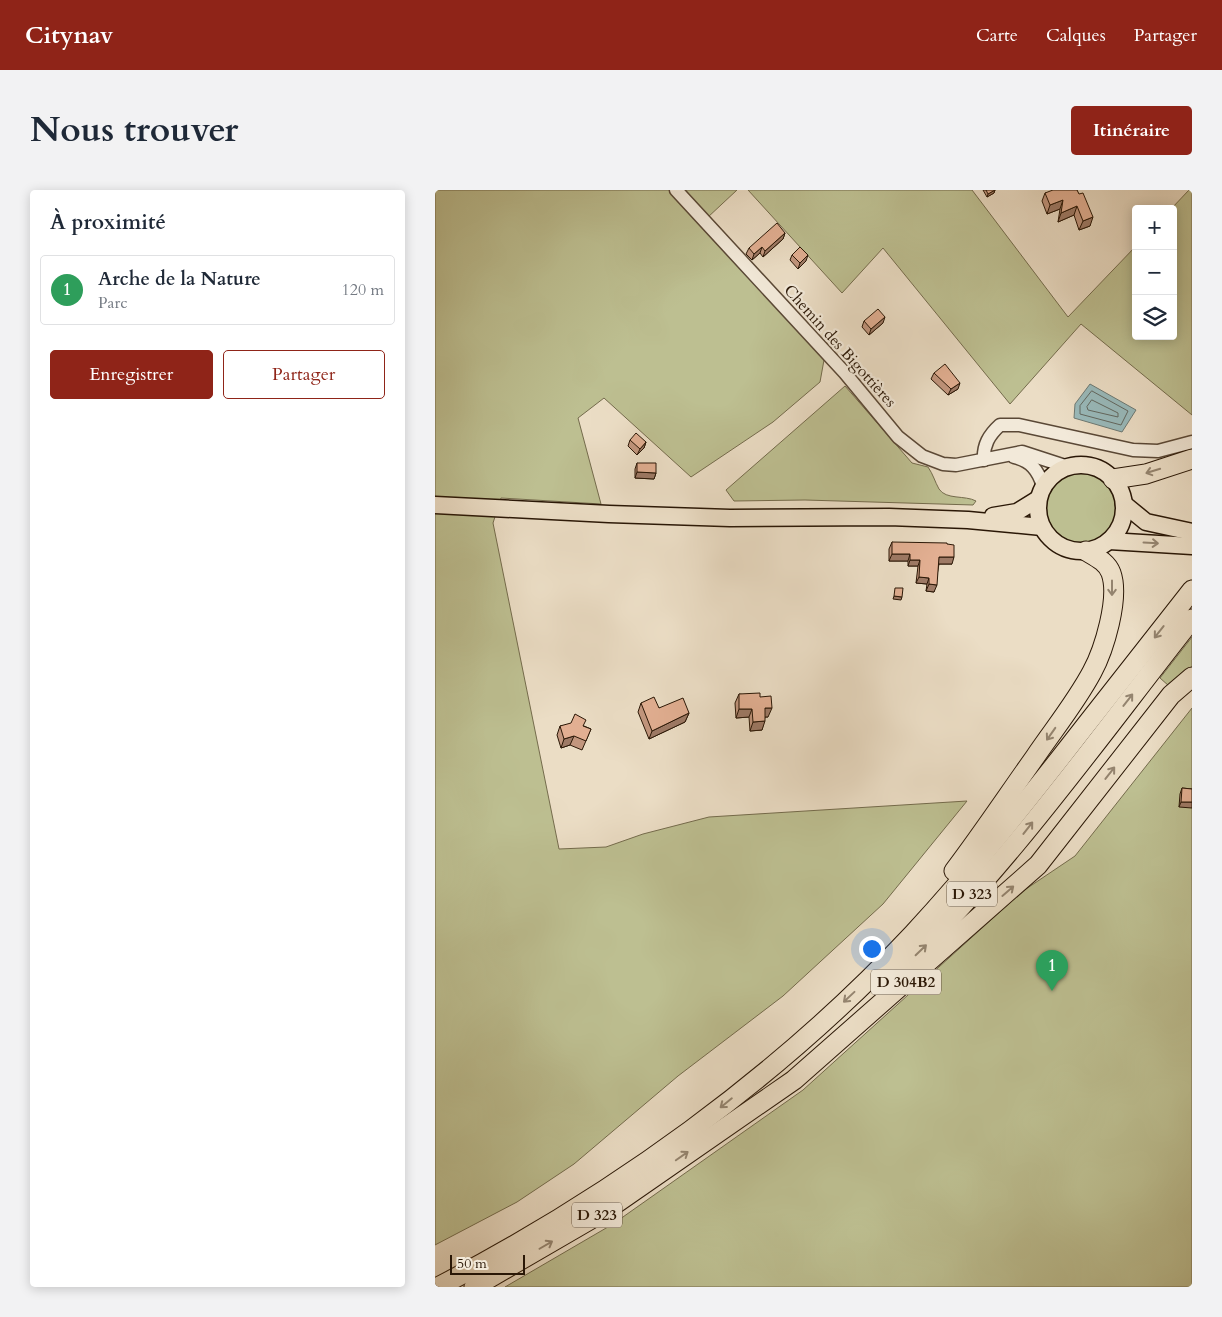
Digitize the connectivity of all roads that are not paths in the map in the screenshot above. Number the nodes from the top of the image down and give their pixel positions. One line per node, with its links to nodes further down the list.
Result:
1 (676, 190): 5 (street, Chemin des Bigottières)
2 (1192, 442): 5 (street)
3 (1009, 456): 5 (street, Chemin des Bigottières); 6 (street, Chemin des Bigottières); 8 (street)
4 (1192, 459): 7 (highway, one-way to 7)
5 (984, 460)
6 (1068, 466): 7 (main road); 8 (main road)
7 (1113, 479): 9 (main road)
8 (1041, 492): 11 (main road); 12 (main road)
9 (1124, 504): 13 (main road); 14 (main road)
10 (435, 505): 11 (main road)
11 (968, 520): 12 (main road)
12 (1042, 527): 16 (main road)
13 (1192, 532)
14 (1109, 541): 15 (main road, one-way to 15); 16 (main road)
15 (1192, 546)
16 (1086, 551): 20 (highway, one-way to 20)
17 (1191, 592): 20 (highway, D 323, one-way to 20)
18 (1192, 618): 21 (highway, D 323, one-way to 18)
19 (1192, 677): 21 (highway, D 304B2, one-way to 19)
20 (884, 963): 22 (highway, D 323, one-way to 22)
21 (714, 1133): 23 (highway, D 323, one-way to 21)
22 (438, 1287)
23 (474, 1287)

